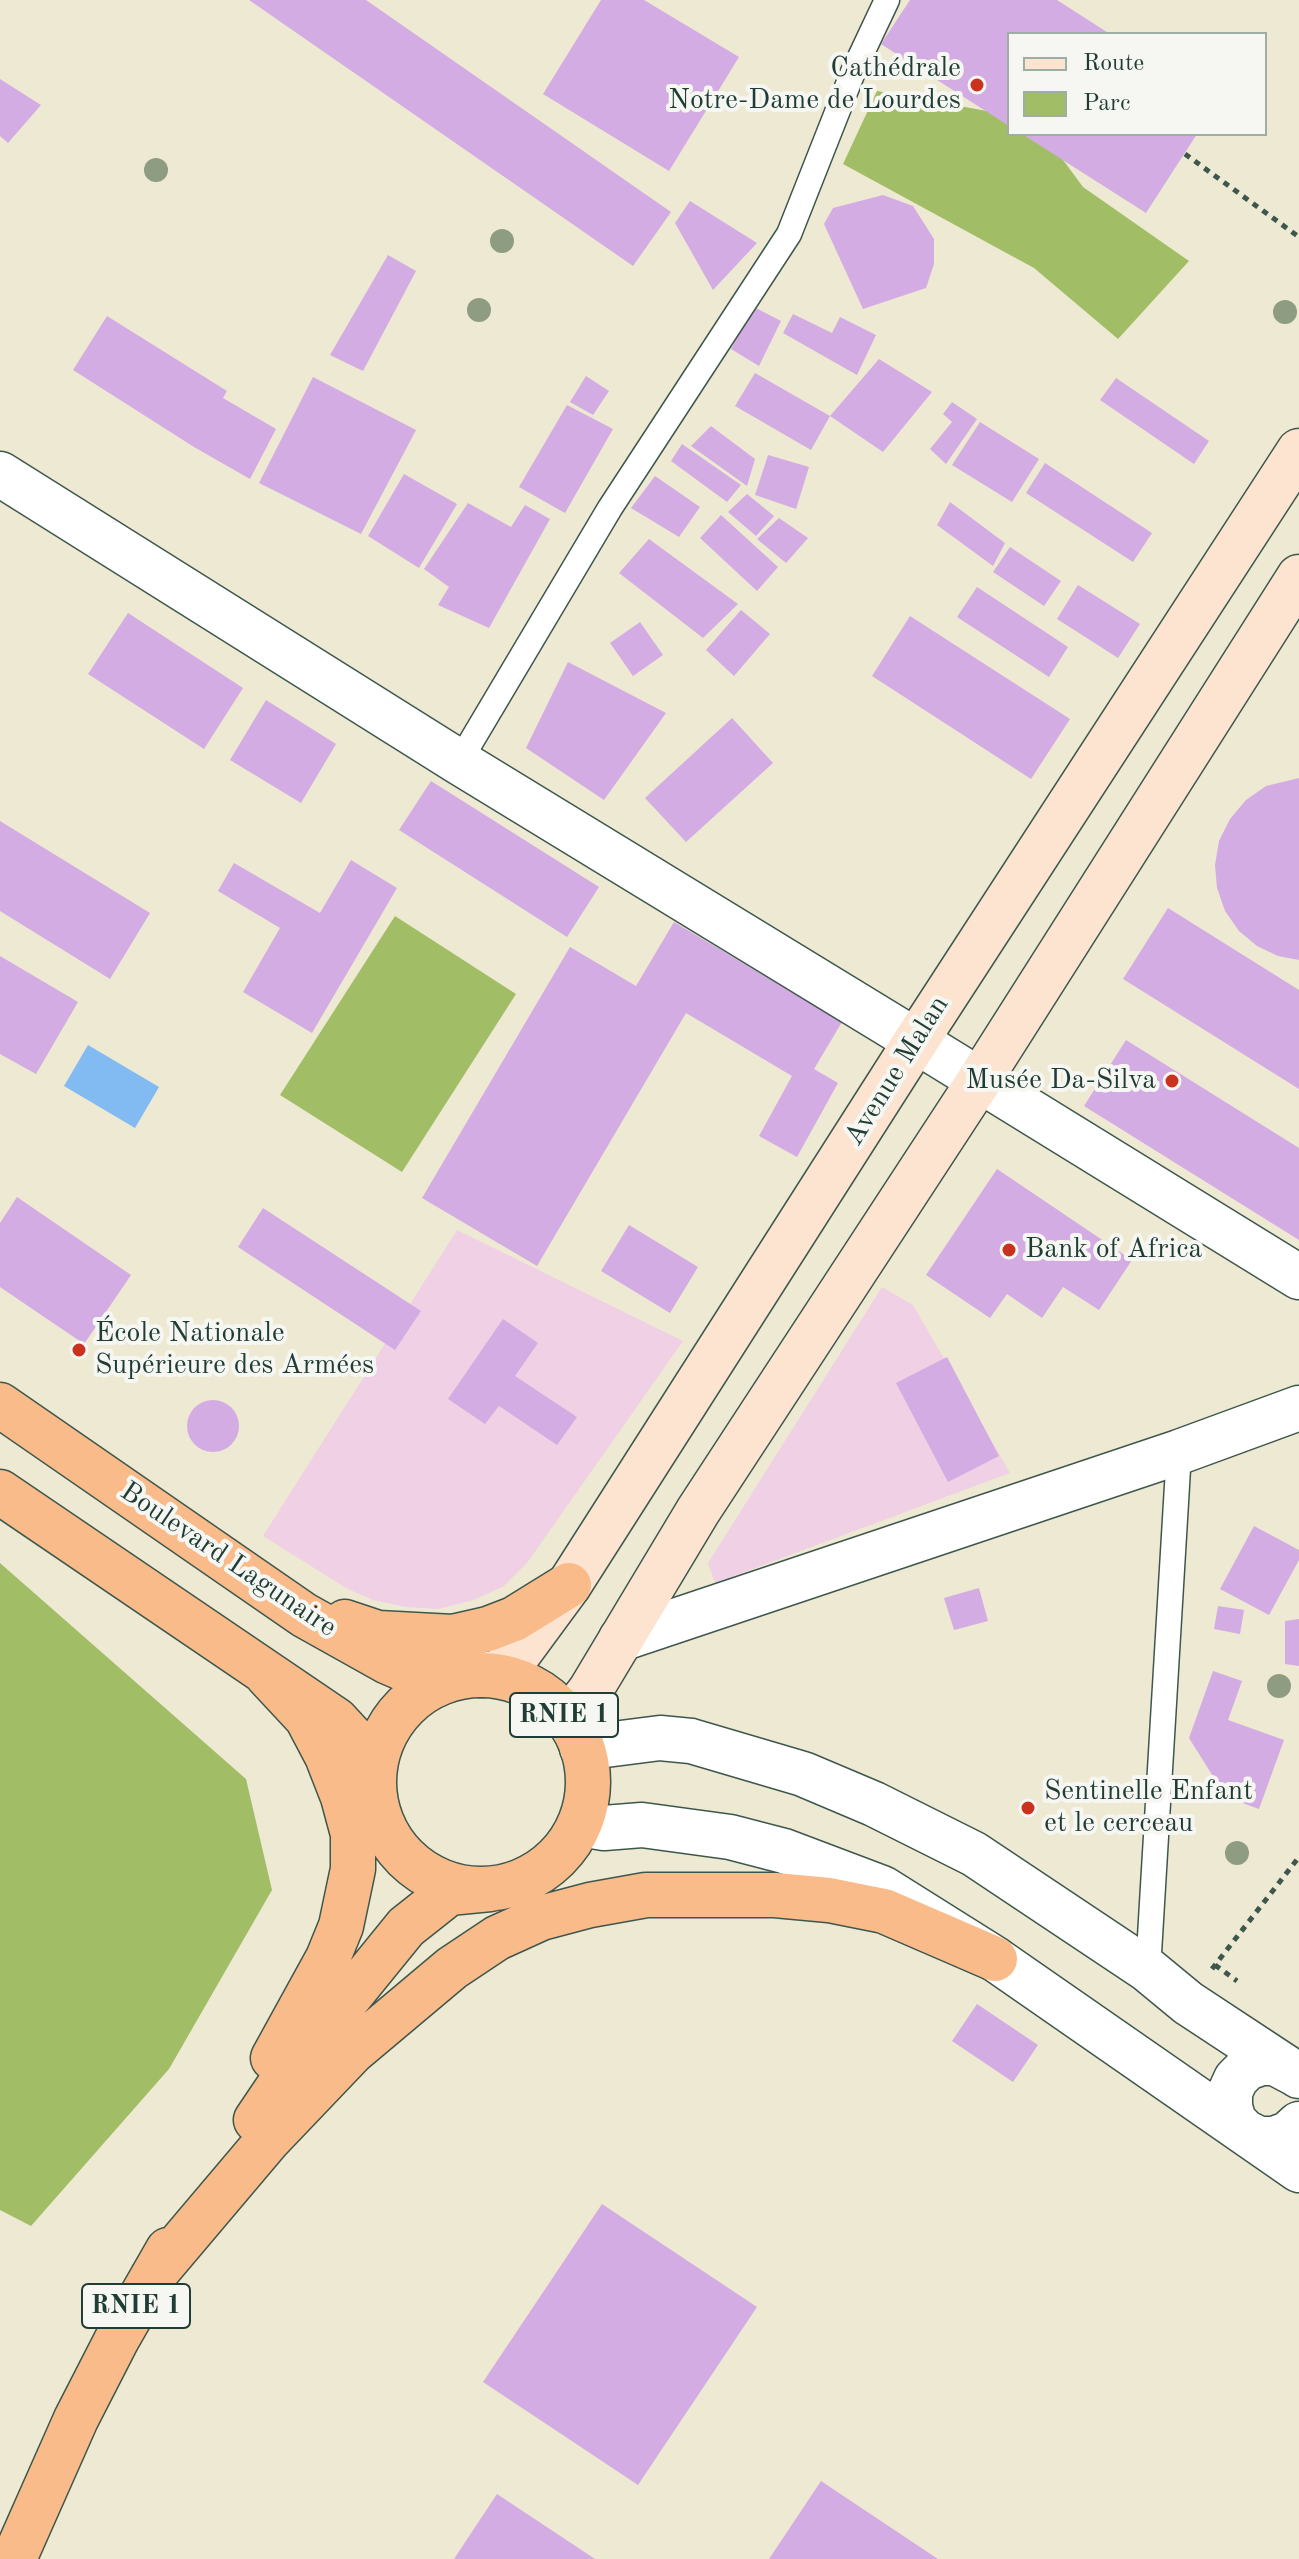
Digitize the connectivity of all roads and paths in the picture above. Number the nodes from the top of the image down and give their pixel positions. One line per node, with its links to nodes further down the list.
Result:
1 (887, 0): 8 (lane)
2 (1185, 154): 3 (path)
3 (1299, 237)
4 (1299, 451): 6 (main road, Avenue Malan)
5 (0, 474): 8 (street)
6 (1241, 541): 7 (main road); 9 (main road, Avenue Malan)
7 (1297, 580): 10 (main road)
8 (459, 762): 9 (street)
9 (916, 1041): 10 (street); 12 (main road, Avenue Malan)
10 (979, 1081): 11 (street); 13 (main road)
11 (1299, 1277)
12 (766, 1280): 13 (main road); 18 (main road, Avenue Malan)
13 (824, 1317): 20 (main road)
14 (0, 1405): 19 (highway, Boulevard Lagunaire / RNIE 1)
15 (1299, 1408): 16 (street)
16 (1179, 1452): 20 (street); 28 (lane)
17 (0, 1492): 21 (highway, RNIE 1)
18 (569, 1585): 19 (highway); 22 (main road, Avenue Malan)
19 (304, 1615): 22 (highway, Boulevard Lagunaire / RNIE 1)
20 (621, 1639): 23 (main road)
21 (267, 1675): 24 (highway, RNIE 1); 34 (highway)
22 (477, 1676): 23 (highway, RNIE 1); 24 (highway, RNIE 1)
23 (575, 1734): 25 (highway, RNIE 1); 28 (street)
24 (377, 1803): 26 (highway, RNIE 1); 29 (highway, RNIE 1)
25 (580, 1824): 26 (highway, RNIE 1); 27 (street)
26 (490, 1889): 29 (highway, RNIE 1)
27 (995, 1959): 32 (street); 34 (highway)
28 (1148, 1970): 30 (street)
29 (289, 2071): 34 (highway, RNIE 1)
30 (1296, 2074): 32 (street)
31 (1299, 2124): 32 (street)
32 (1245, 2132): 33 (street)
33 (1299, 2170)
34 (153, 2276): 35 (highway, RNIE 1)
35 (14, 2559)

